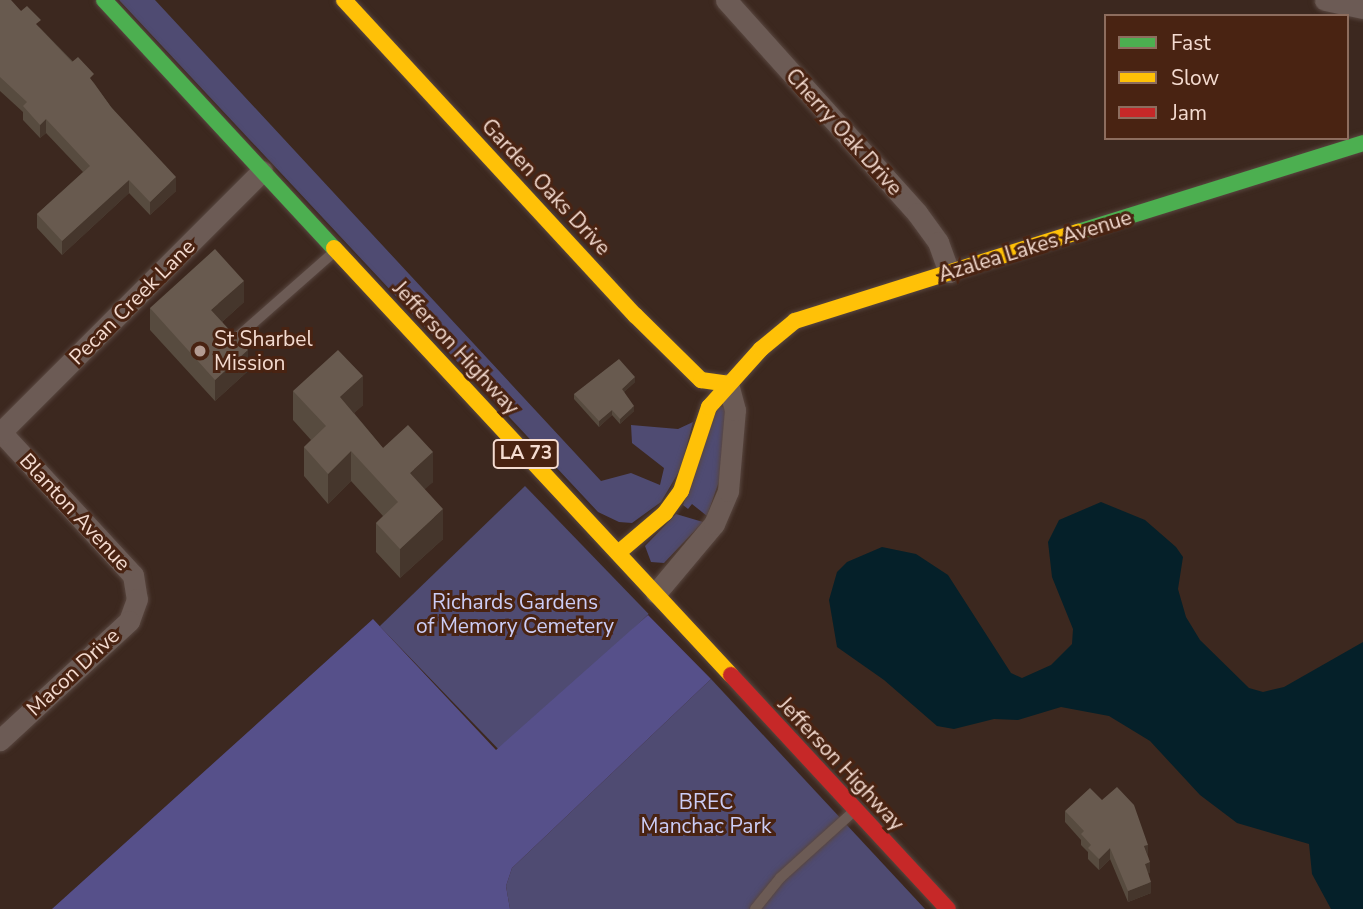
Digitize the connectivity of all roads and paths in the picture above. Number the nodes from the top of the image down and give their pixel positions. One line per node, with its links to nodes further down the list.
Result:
1 (104, 0): 7 (street, Jefferson Highway / LA 73)
2 (344, 0): 11 (street, Garden Oaks Drive)
3 (726, 0): 9 (street, Cherry Oak Drive)
4 (1325, 0): 5 (street)
5 (1363, 8)
6 (1363, 143): 9 (street, Azalea Lakes Avenue)
7 (262, 171): 8 (street, Jefferson Highway / LA 73); 12 (street, Pecan Creek Lane)
8 (336, 250): 10 (lane); 13 (street, Jefferson Highway / LA 73)
9 (949, 272): 11 (street, Azalea Lakes Avenue)
10 (233, 341)
11 (728, 384): 13 (street, Azalea Lakes Avenue); 14 (street)
12 (1, 431): 15 (street, Blanton Avenue)
13 (618, 552): 14 (street, Jefferson Highway / LA 73)
14 (656, 593): 17 (street, Jefferson Highway / LA 73)
15 (137, 599): 16 (street, Macon Drive)
16 (0, 740)
17 (855, 810): 18 (lane); 19 (street, Jefferson Highway / LA 73)
18 (755, 909)
19 (948, 909)

